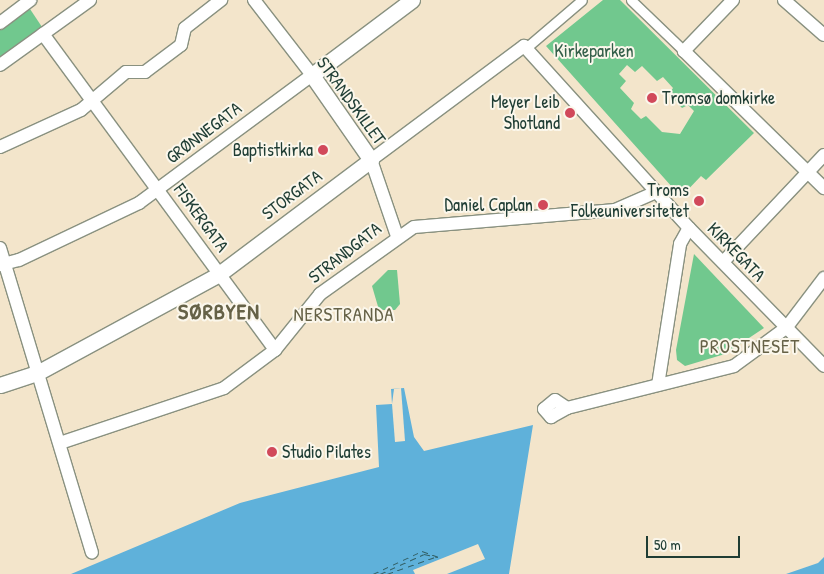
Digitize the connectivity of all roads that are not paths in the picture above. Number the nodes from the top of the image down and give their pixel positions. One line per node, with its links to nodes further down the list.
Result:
1 (30, 0): 10 (street)
2 (90, 0): 11 (street)
3 (221, 0): 17 (street)
4 (254, 0): 16 (street, STRANDSKILLET)
5 (412, 0): 16 (street, GRØNNEGATA)
6 (582, 0): 13 (street, STORGATA)
7 (631, 0): 14 (street)
8 (733, 0): 14 (street)
9 (784, 0): 12 (street)
10 (0, 23)
11 (43, 34): 15 (street); 17 (street, FISKERGATA)
12 (824, 35)
13 (527, 47): 20 (street, STORGATA); 24 (street, KIRKEGATA)
14 (684, 51): 21 (street)
15 (0, 65)
16 (312, 75): 20 (street, STRANDSKILLET); 23 (street, GRØNNEGATA)
17 (92, 102): 18 (street); 23 (street, FISKERGATA)
18 (0, 147)
19 (824, 155): 21 (street)
20 (371, 160): 26 (street, STRANDSKILLET); 30 (street, STORGATA)
21 (810, 174): 22 (street); 28 (street)
22 (824, 188)
23 (159, 189): 29 (street, GRØNNEGATA); 30 (street, FISKERGATA)
24 (656, 192): 25 (street, KIRKEGATA); 26 (street, STRANDGATA)
25 (689, 228): 28 (street, KIRKEGATA); 37 (street)
26 (397, 236): 33 (street, STRANDGATA)
27 (0, 248): 29 (street)
28 (723, 262): 32 (street, KIRKEGATA)
29 (3, 264): 35 (street)
30 (219, 274): 33 (street, FISKERGATA); 35 (street, STORGATA)
31 (824, 278): 32 (street)
32 (786, 328): 34 (street, KIRKEGATA); 37 (street)
33 (275, 350): 39 (street, STRANDGATA)
34 (824, 366)
35 (37, 373): 36 (street, STORGATA); 39 (street)
36 (0, 385)
37 (658, 385): 38 (street)
38 (567, 408)
39 (60, 443): 40 (street)
40 (92, 552)

